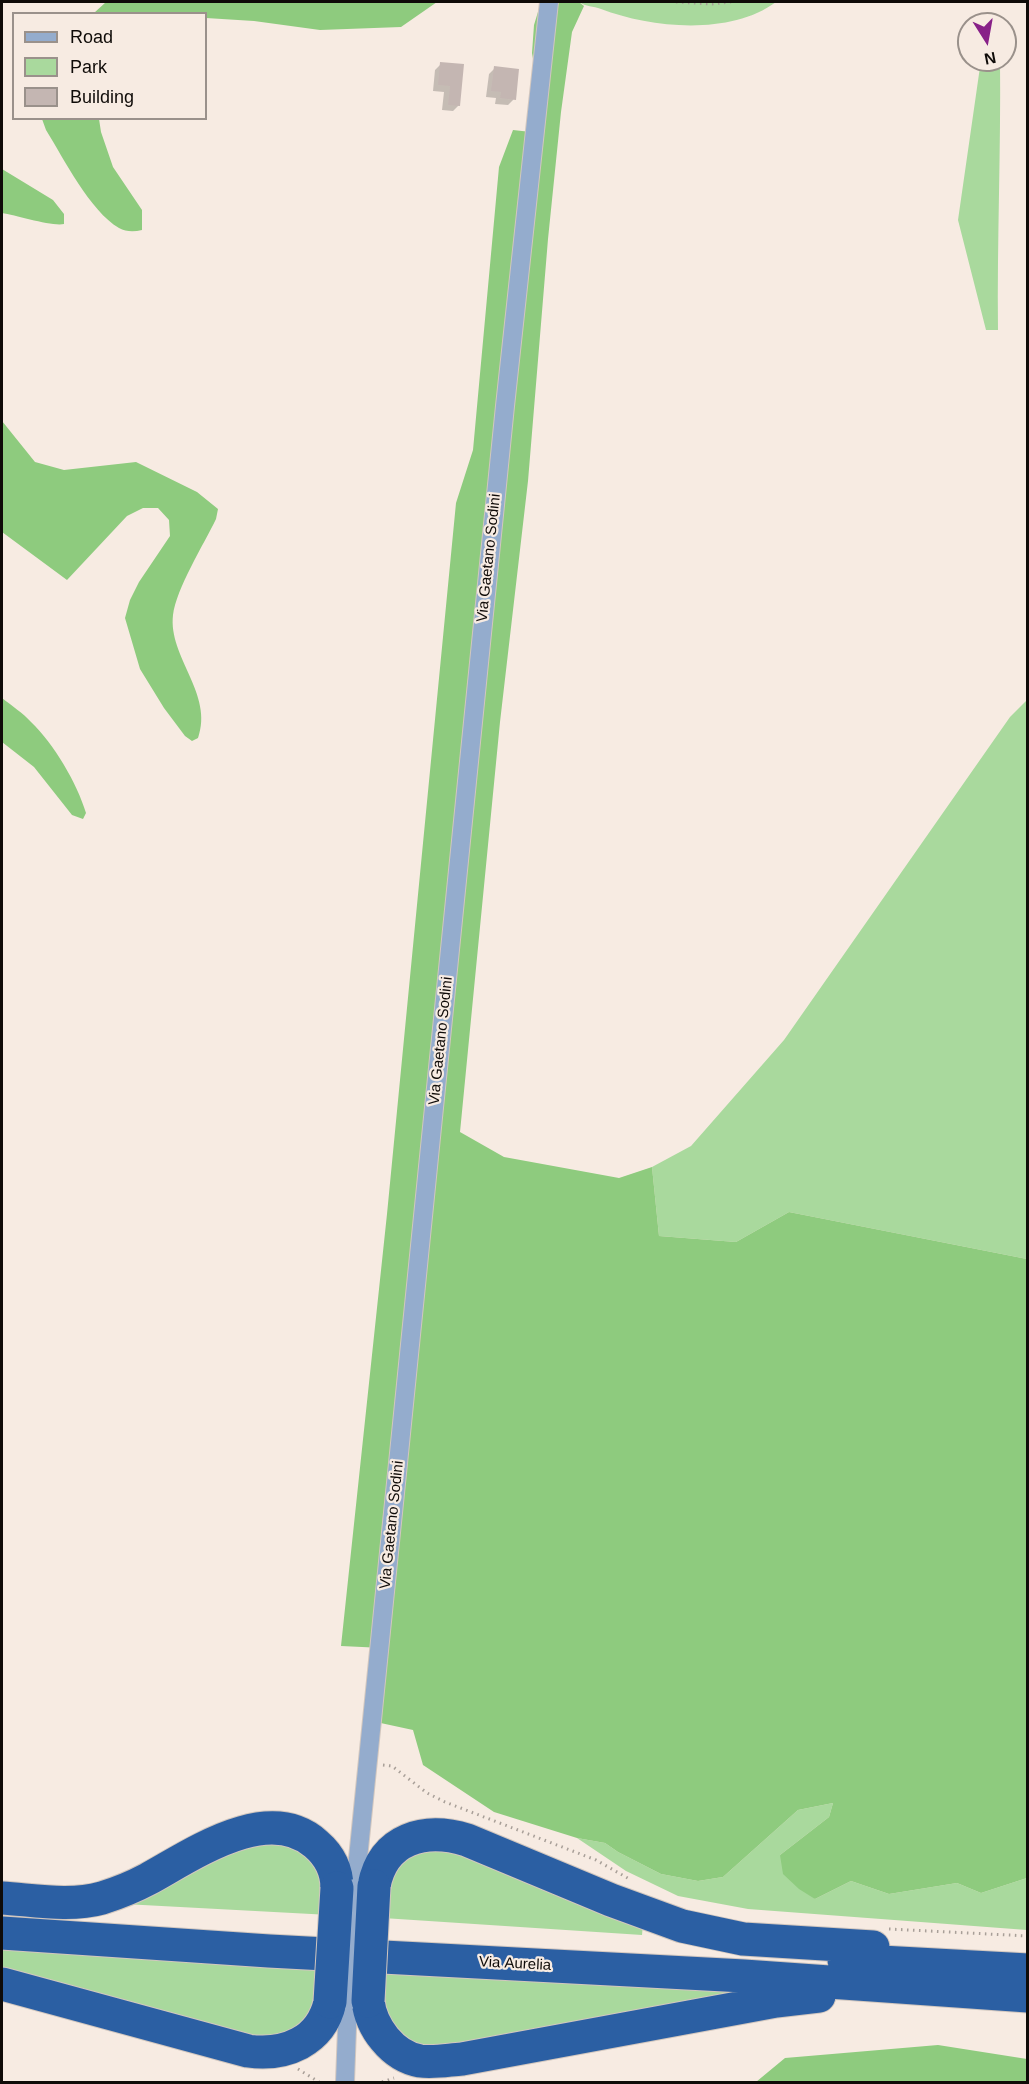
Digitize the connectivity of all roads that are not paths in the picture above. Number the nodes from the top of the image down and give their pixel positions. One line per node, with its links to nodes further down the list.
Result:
1 (549, 2): 2 (street, Via Gaetano Sodini)
2 (356, 1887): 3 (highway); 6 (highway); 10 (highway, bridge)
3 (2, 1898)
4 (2, 1912): 7 (highway, Via Aurelia)
5 (2, 1933): 9 (highway, Via Aurelia)
6 (1028, 1957)
7 (1028, 1970)
8 (2, 1984): 10 (highway)
9 (1028, 1996)
10 (349, 2001): 11 (highway); 12 (street)
11 (1028, 2007)
12 (345, 2082)

